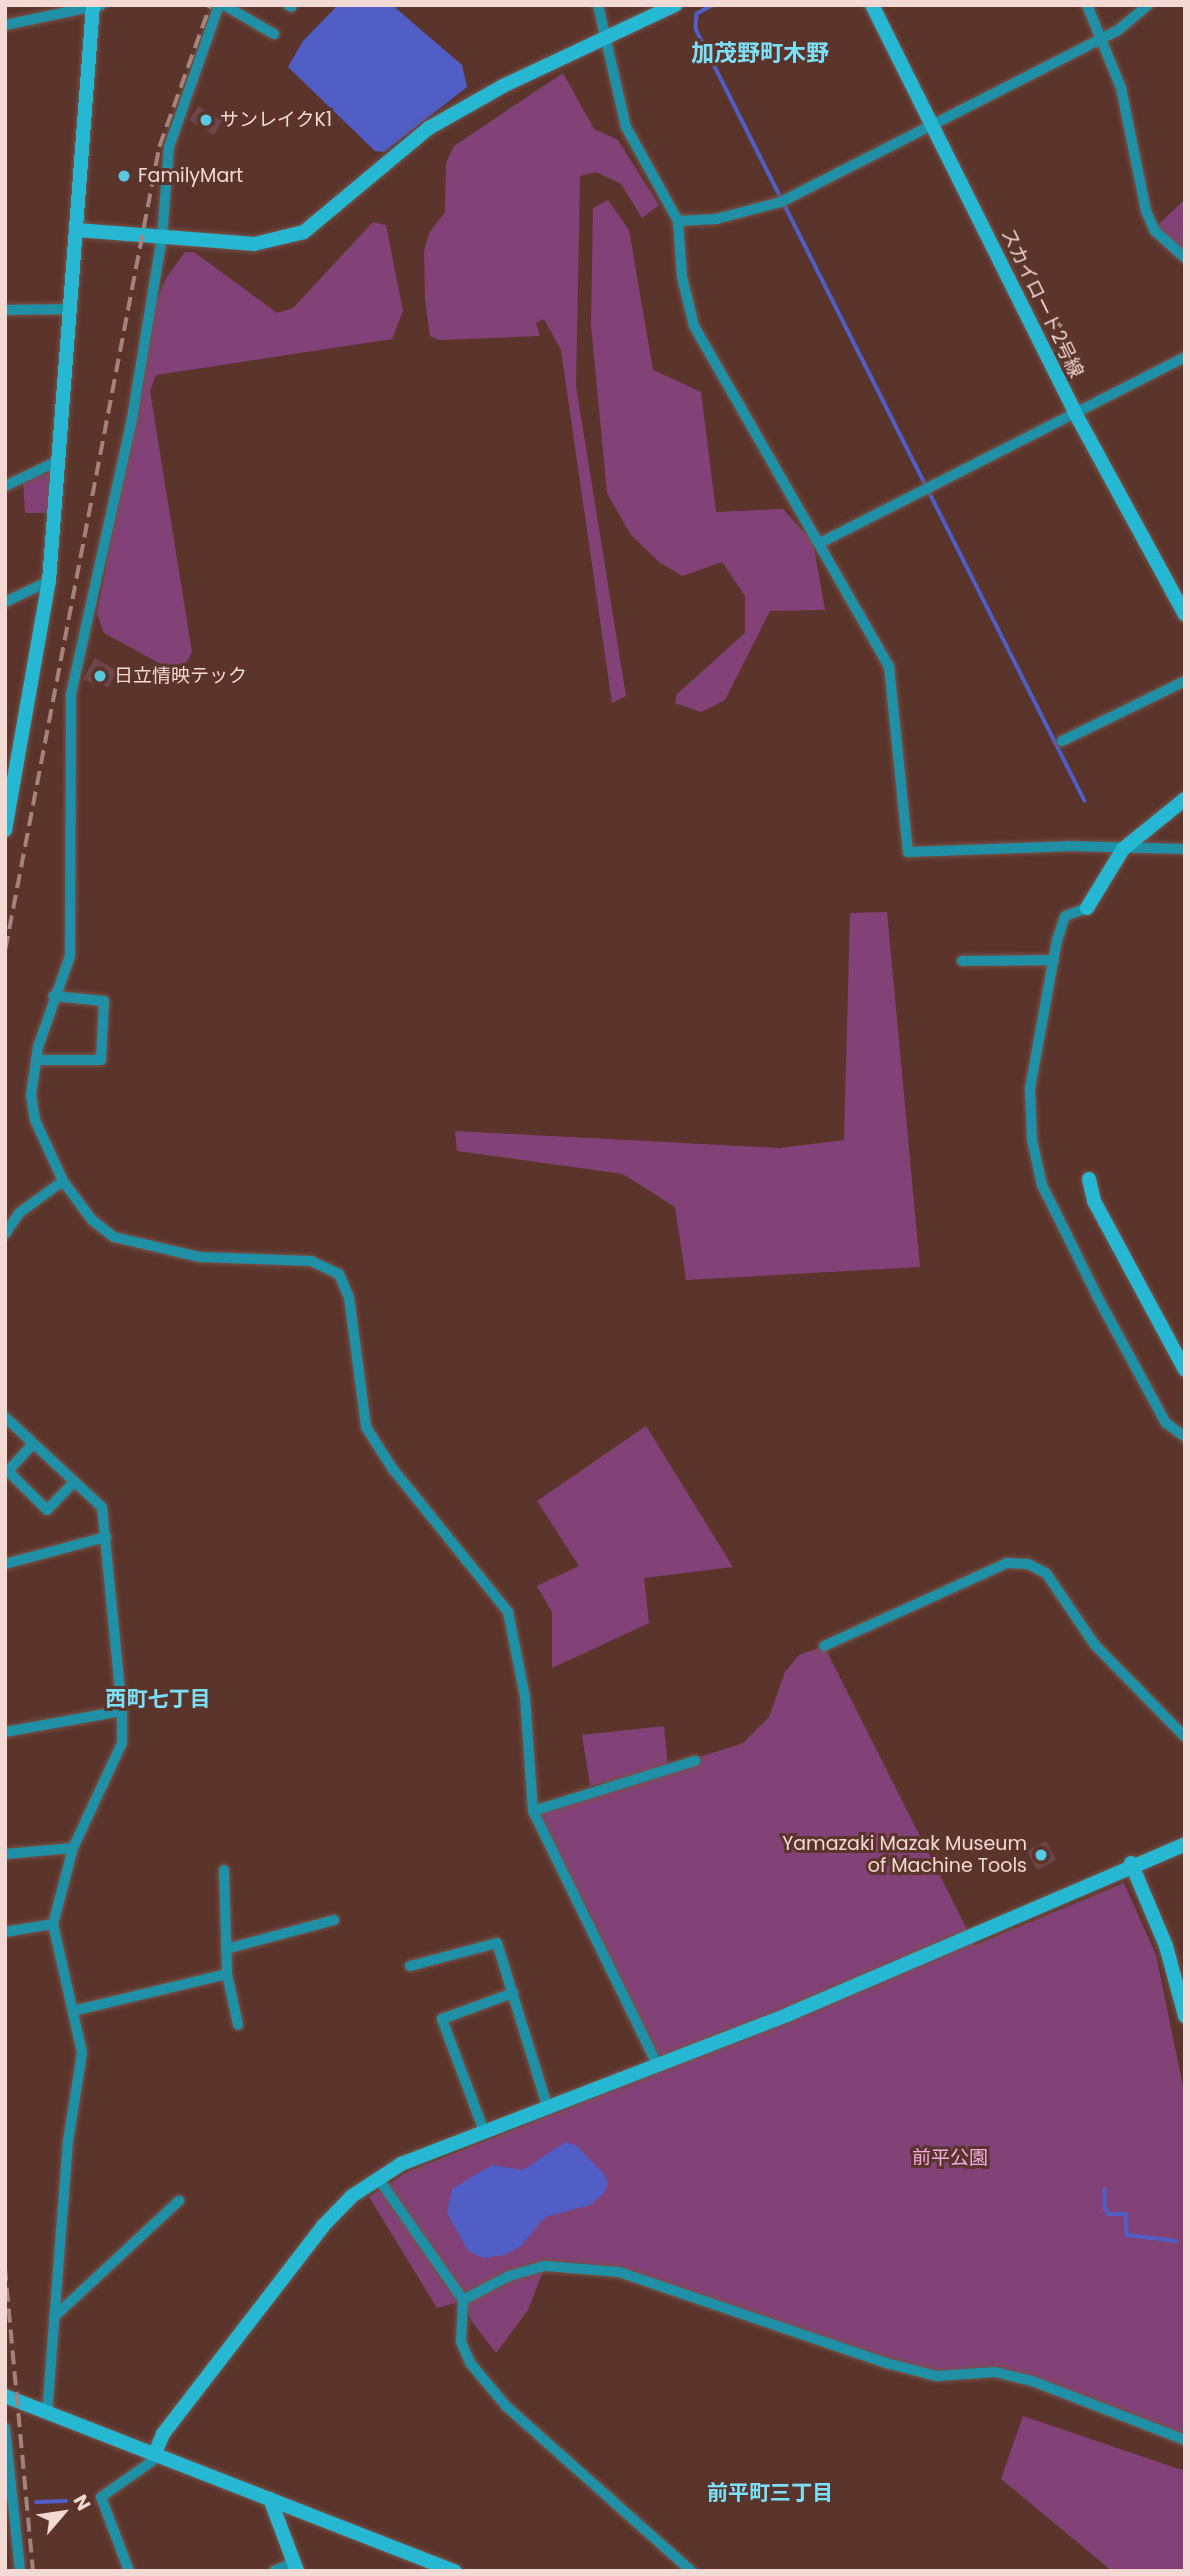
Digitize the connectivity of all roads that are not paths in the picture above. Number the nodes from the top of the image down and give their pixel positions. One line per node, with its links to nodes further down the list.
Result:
1 (219, 5): 16 (street)
2 (224, 5): 10 (street)
3 (598, 5): 12 (street)
4 (675, 5): 12 (street)
5 (872, 5): 13 (street, スカイロード2号線)
6 (1087, 5): 11 (street)
7 (1148, 5): 11 (street)
8 (96, 6): 9 (street); 15 (street)
9 (5, 25)
10 (274, 34)
11 (1103, 38): 13 (street); 17 (street)
12 (606, 39): 14 (street); 16 (street)
13 (932, 125): 14 (street); 21 (street, スカイロード2号線)
14 (677, 221): 24 (street)
15 (77, 230): 16 (street); 18 (street)
16 (162, 237): 37 (street)
17 (1185, 258)
18 (69, 309): 19 (street); 22 (street)
19 (5, 310)
20 (1185, 356): 21 (street)
21 (1074, 411): 24 (street); 27 (street, スカイロード2号線)
22 (60, 460): 23 (street); 25 (street)
23 (5, 486)
24 (820, 543): 32 (street)
25 (49, 580): 26 (street); 31 (street)
26 (5, 602)
27 (1185, 615)
28 (1185, 681): 29 (street)
29 (1062, 741)
30 (1185, 799): 32 (street)
31 (5, 830)
32 (1123, 849): 33 (street); 34 (street)
33 (1185, 849)
34 (1087, 908): 35 (street)
35 (1054, 960): 36 (street); 44 (street)
36 (962, 961)
37 (53, 996): 38 (street); 38 (street)
38 (36, 1060): 40 (street)
39 (1089, 1179): 42 (street)
40 (62, 1181): 41 (street); 54 (street)
41 (5, 1234)
42 (1185, 1370)
43 (5, 1417): 45 (street)
44 (1185, 1437)
45 (33, 1444): 46 (street); 46 (street)
46 (72, 1484): 47 (street)
47 (106, 1537): 48 (street); 50 (street)
48 (5, 1564)
49 (824, 1646): 52 (street)
50 (122, 1711): 51 (street); 56 (street)
51 (5, 1732)
52 (1185, 1737)
53 (695, 1761): 54 (street)
54 (533, 1811): 70 (street)
55 (1185, 1844): 58 (street)
56 (73, 1848): 57 (street); 61 (street)
57 (5, 1854)
58 (1130, 1863): 68 (street); 70 (street)
59 (224, 1870): 63 (street)
60 (334, 1920): 63 (street)
61 (53, 1924): 62 (street); 67 (street)
62 (5, 1932)
63 (226, 1949): 65 (street)
64 (410, 1966): 66 (street)
65 (227, 1974): 67 (street); 69 (street)
66 (513, 1993): 71 (street); 72 (street)
67 (77, 2010): 76 (street)
68 (1185, 2016)
69 (238, 2025)
70 (657, 2064): 71 (street)
71 (547, 2106): 72 (street)
72 (484, 2131): 73 (street)
73 (378, 2178): 75 (street); 82 (street)
74 (179, 2201): 76 (street)
75 (463, 2300): 81 (street); 89 (street)
76 (54, 2317): 79 (street)
77 (6, 2396): 78 (street); 79 (street)
78 (5, 2404)
79 (47, 2411): 82 (street)
80 (5, 2428): 85 (street)
81 (1185, 2440)
82 (155, 2453): 83 (street); 86 (street)
83 (270, 2499): 84 (street); 88 (street)
84 (296, 2567): 87 (street)
85 (20, 2571)
86 (129, 2571)
87 (274, 2571)
88 (455, 2571)
89 (691, 2571)

